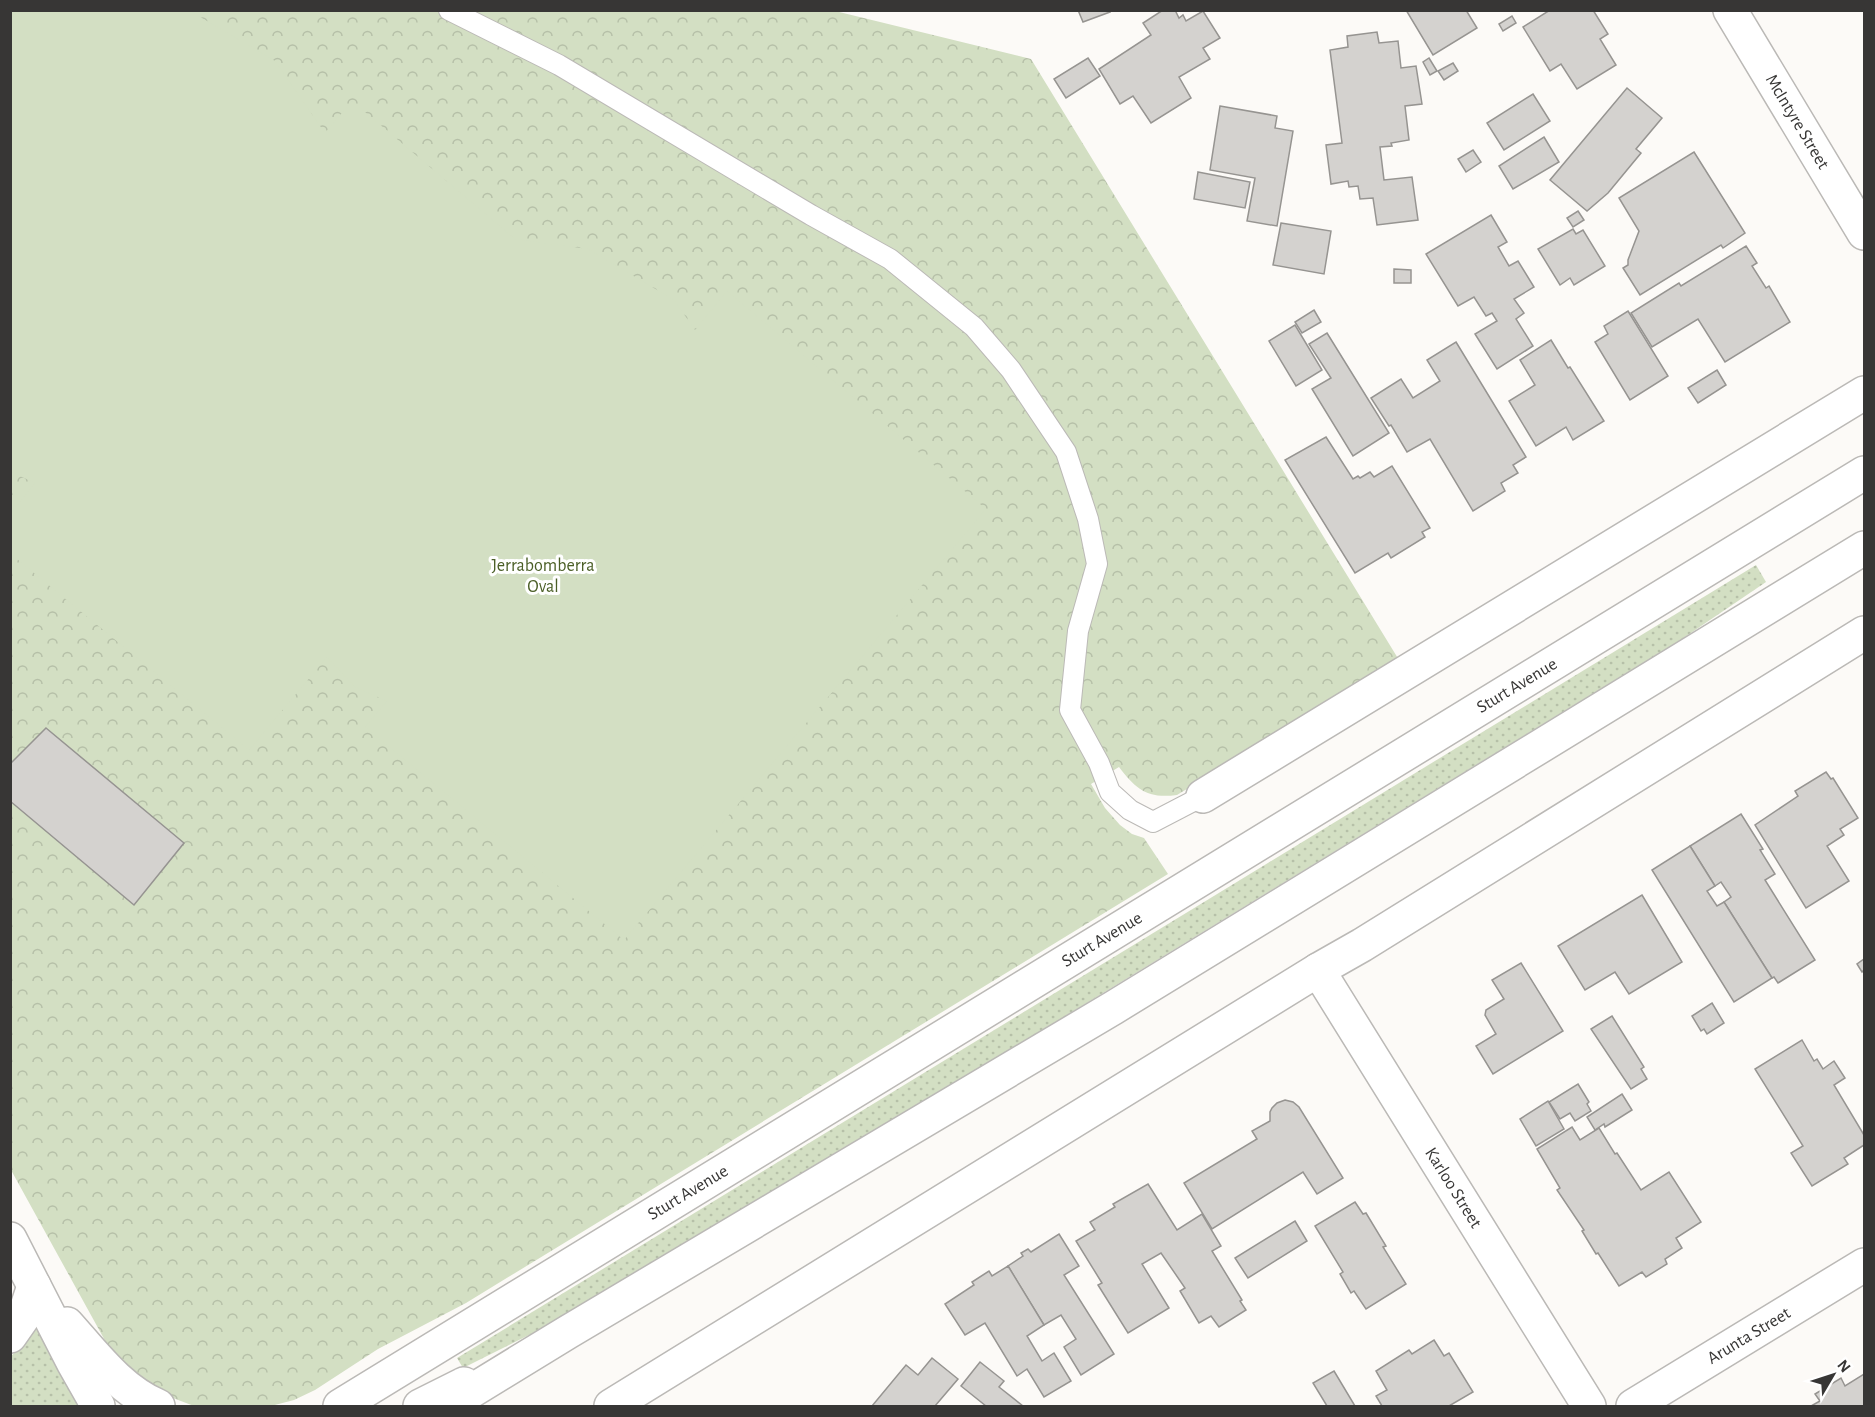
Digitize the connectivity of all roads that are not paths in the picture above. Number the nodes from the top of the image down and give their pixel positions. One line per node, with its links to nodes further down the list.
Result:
1 (449, 10): 8 (lane)
2 (1730, 10): 3 (main road, McIntyre Street)
3 (1864, 233)
4 (1864, 393): 8 (main road)
5 (1864, 473): 15 (main road, Sturt Avenue)
6 (1864, 548): 13 (main road)
7 (1864, 633): 9 (main road)
8 (1203, 796)
9 (1318, 970): 20 (main road); 21 (main road, Karloo Street)
10 (10, 1239): 12 (main road)
11 (1864, 1265): 22 (main road, Arunta Street)
12 (34, 1286): 14 (main road); 16 (main road); 17 (main road)
13 (568, 1332): 18 (main road); 19 (main road)
14 (10, 1336)
15 (340, 1406)
16 (98, 1407)
17 (158, 1407)
18 (420, 1407)
19 (447, 1407)
20 (611, 1407)
21 (1589, 1407)
22 (1633, 1407)

